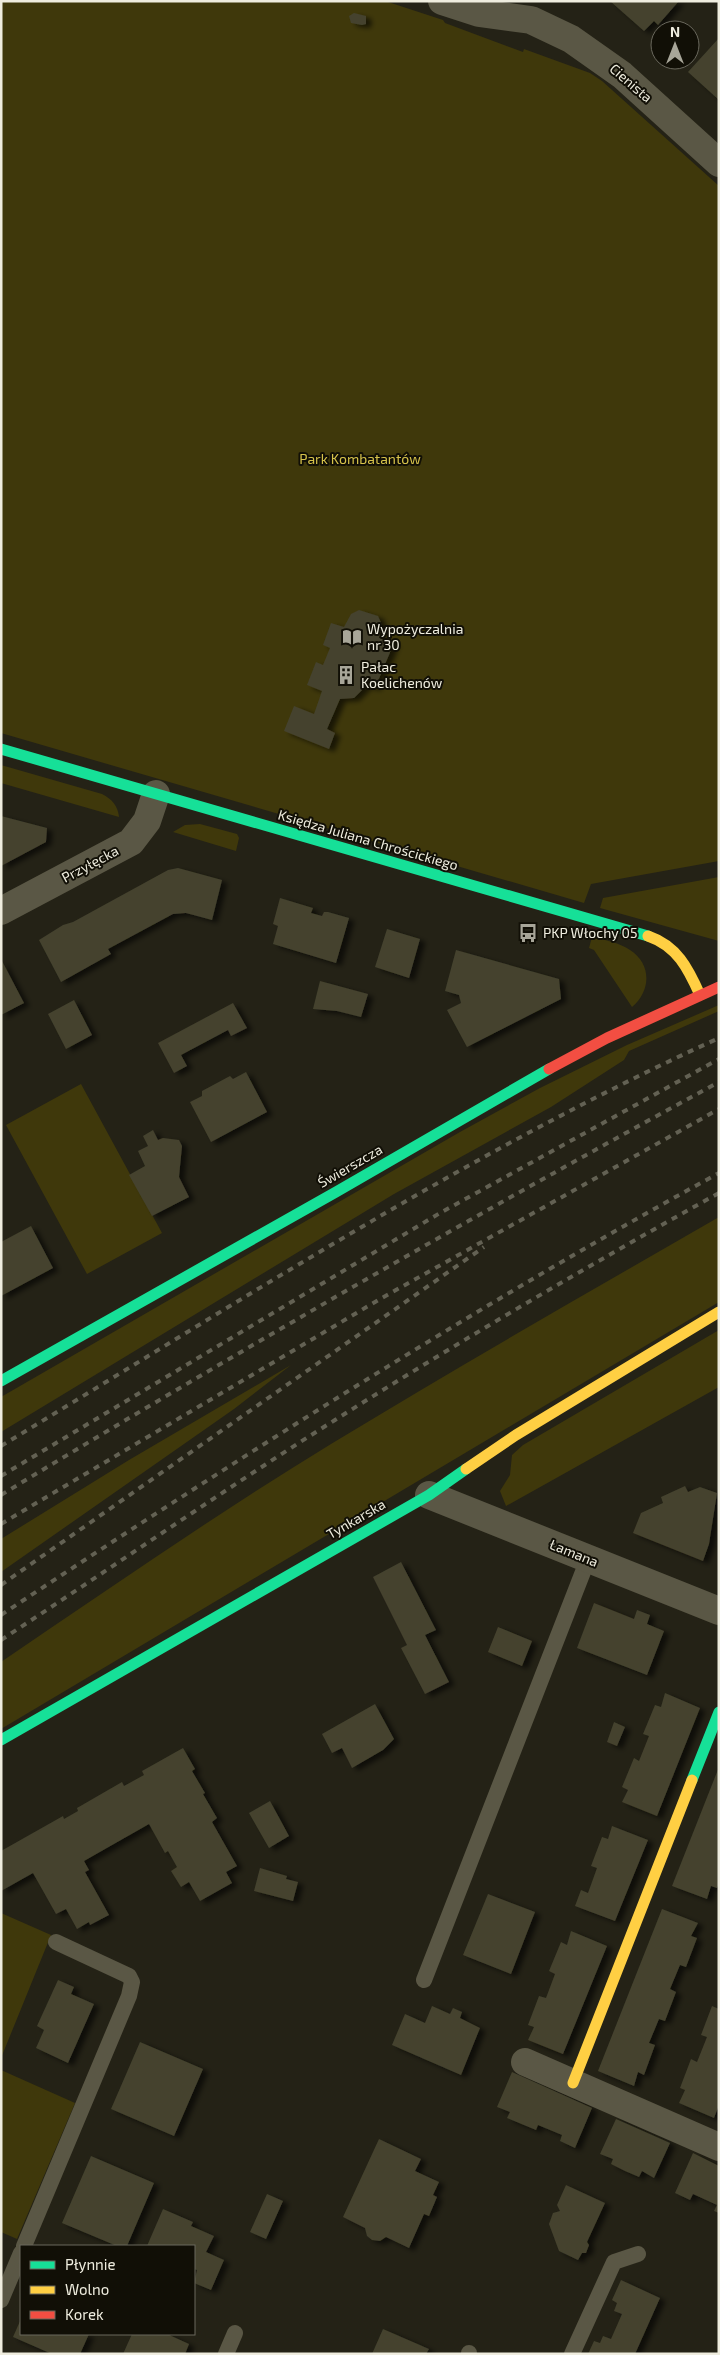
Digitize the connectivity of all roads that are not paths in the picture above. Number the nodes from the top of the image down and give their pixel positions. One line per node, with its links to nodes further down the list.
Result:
1 (442, 1): 2 (street, Cienista)
2 (536, 11): 3 (street, Cienista)
3 (719, 163)
4 (1, 750): 5 (street, Księdza Juliana Chrościckiego)
5 (156, 794): 6 (street, Przyłęcka); 8 (street, Księdza Juliana Chrościckiego)
6 (1, 912)
7 (719, 987): 8 (street, Świerszcza)
8 (700, 995): 10 (street, Świerszcza)
9 (719, 1312): 11 (street, Tynkarska)
10 (1, 1381)
11 (428, 1495): 12 (street, Łamana); 15 (street, Tynkarska)
12 (588, 1559): 13 (street, Łamana); 17 (lane)
13 (719, 1612)
14 (719, 1712): 19 (street)
15 (1, 1740)
16 (56, 1942): 21 (lane)
17 (424, 1980)
18 (525, 2062): 19 (street)
19 (573, 2083): 20 (street)
20 (719, 2147)
21 (24, 2245)
22 (20, 2254): 24 (lane)
23 (638, 2254): 27 (lane)
24 (1, 2300)
25 (235, 2333): 26 (lane)
26 (226, 2354)
27 (572, 2354)

